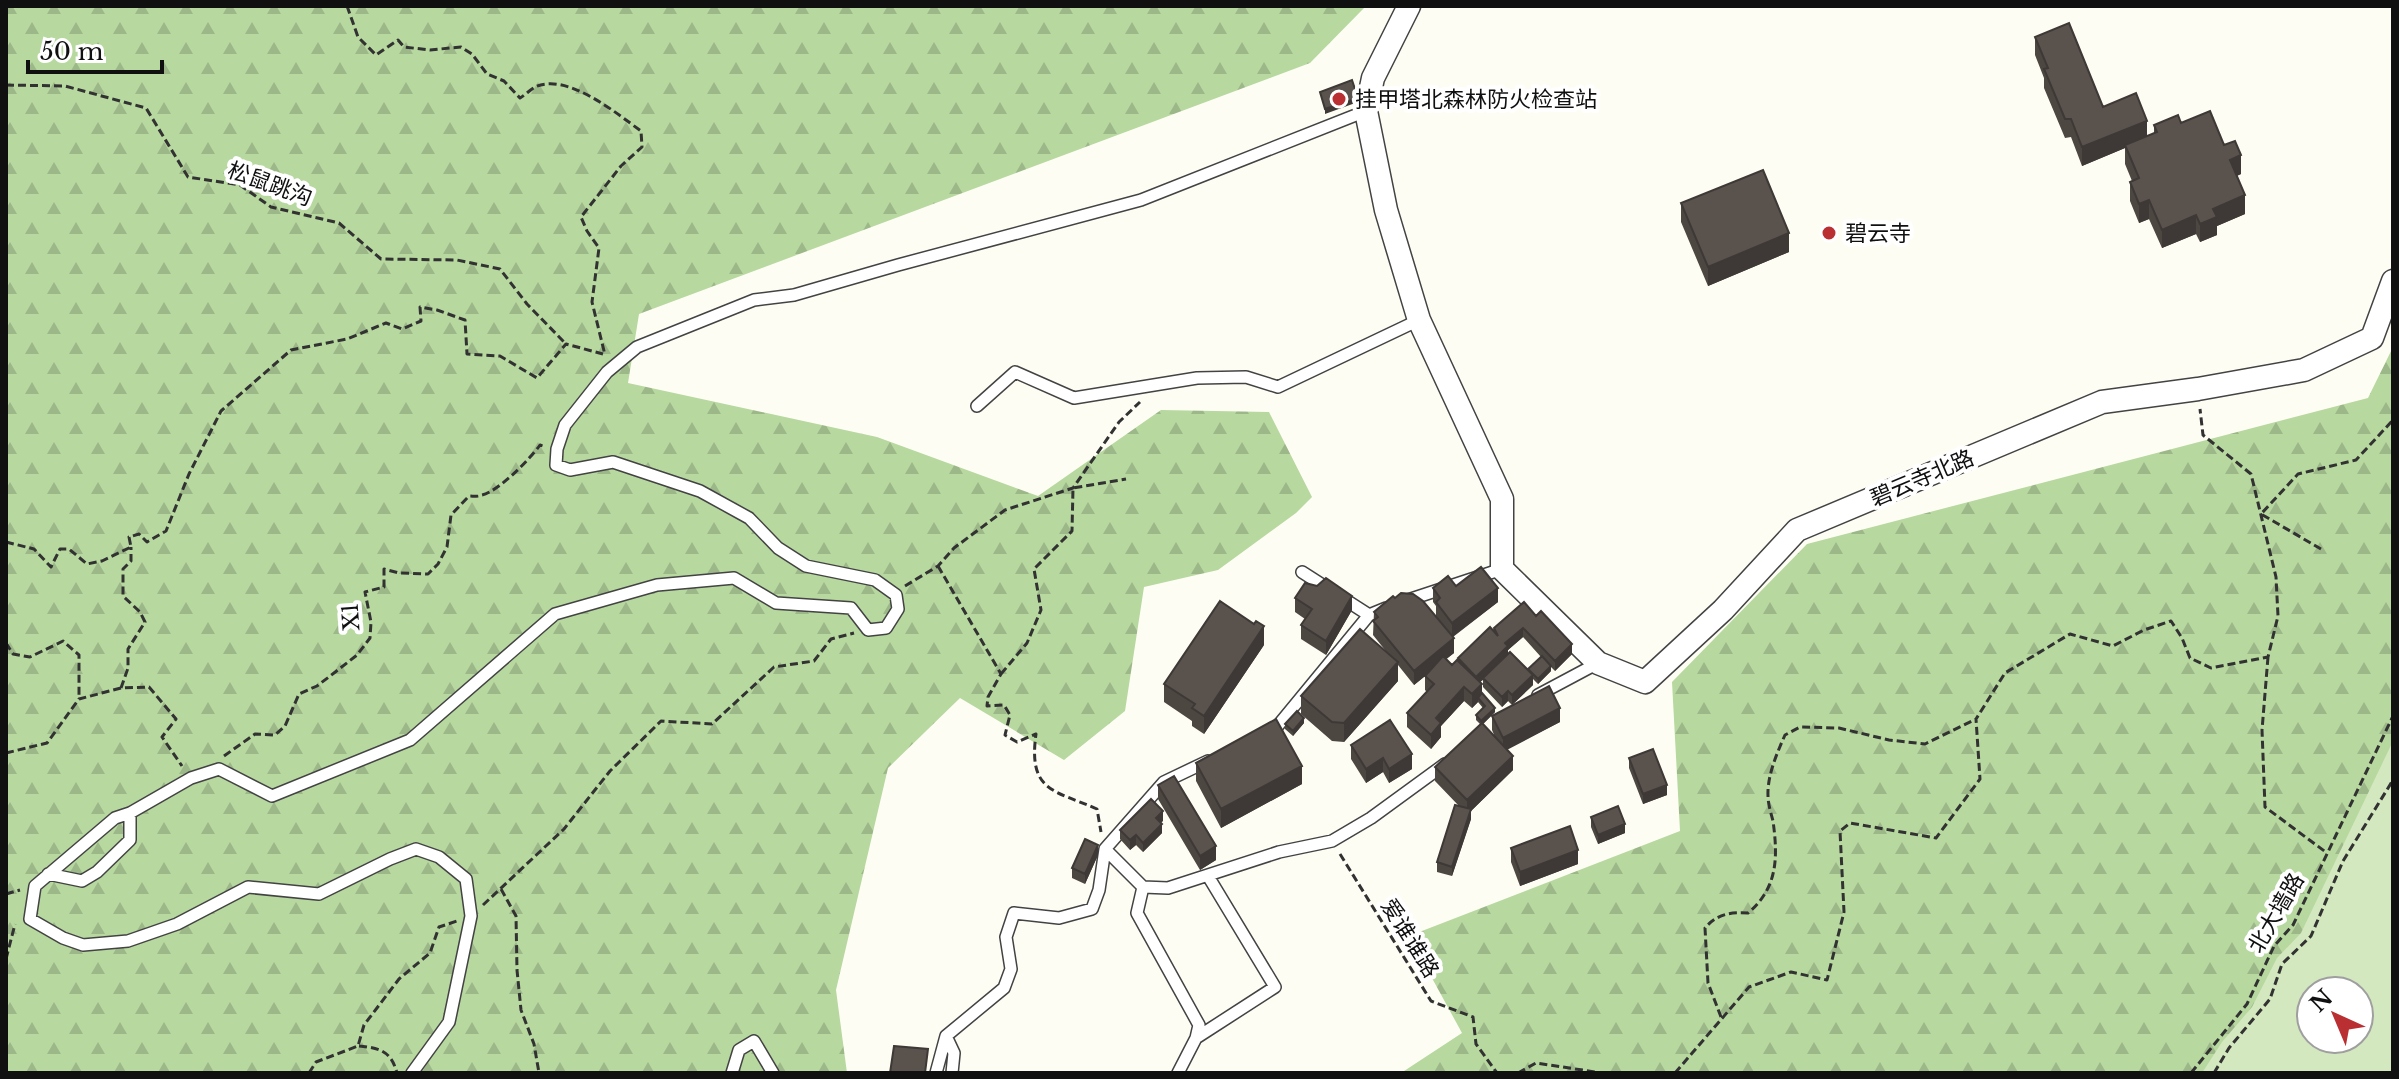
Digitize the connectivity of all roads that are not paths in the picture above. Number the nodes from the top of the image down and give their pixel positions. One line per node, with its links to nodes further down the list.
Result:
1 (1409, 6): 2 (street)
2 (1366, 111): 4 (street); 14 (lane)
3 (2393, 281): 9 (street, 碧云寺北路)
4 (1419, 320): 5 (lane); 6 (street)
5 (977, 406)
6 (1502, 569): 8 (lane); 9 (street, 碧云寺北路)
7 (1302, 572): 8 (lane)
8 (1369, 615): 11 (lane)
9 (1598, 663): 10 (lane)
10 (1532, 699)
11 (1262, 735)
12 (1459, 751): 17 (lane)
13 (1220, 755): 15 (lane)
14 (130, 813): 16 (lane); 16 (lane)
15 (1105, 849): 18 (lane); 19 (lane)
16 (48, 874): 21 (lane)
17 (1208, 876): 18 (lane); 20 (lane)
18 (1143, 887): 20 (lane)
19 (946, 1036): 24 (lane); 25 (lane)
20 (1196, 1038): 26 (lane)
21 (412, 1073)
22 (732, 1073): 23 (lane)
23 (773, 1073)
24 (936, 1073)
25 (952, 1073)
26 (1178, 1073)

